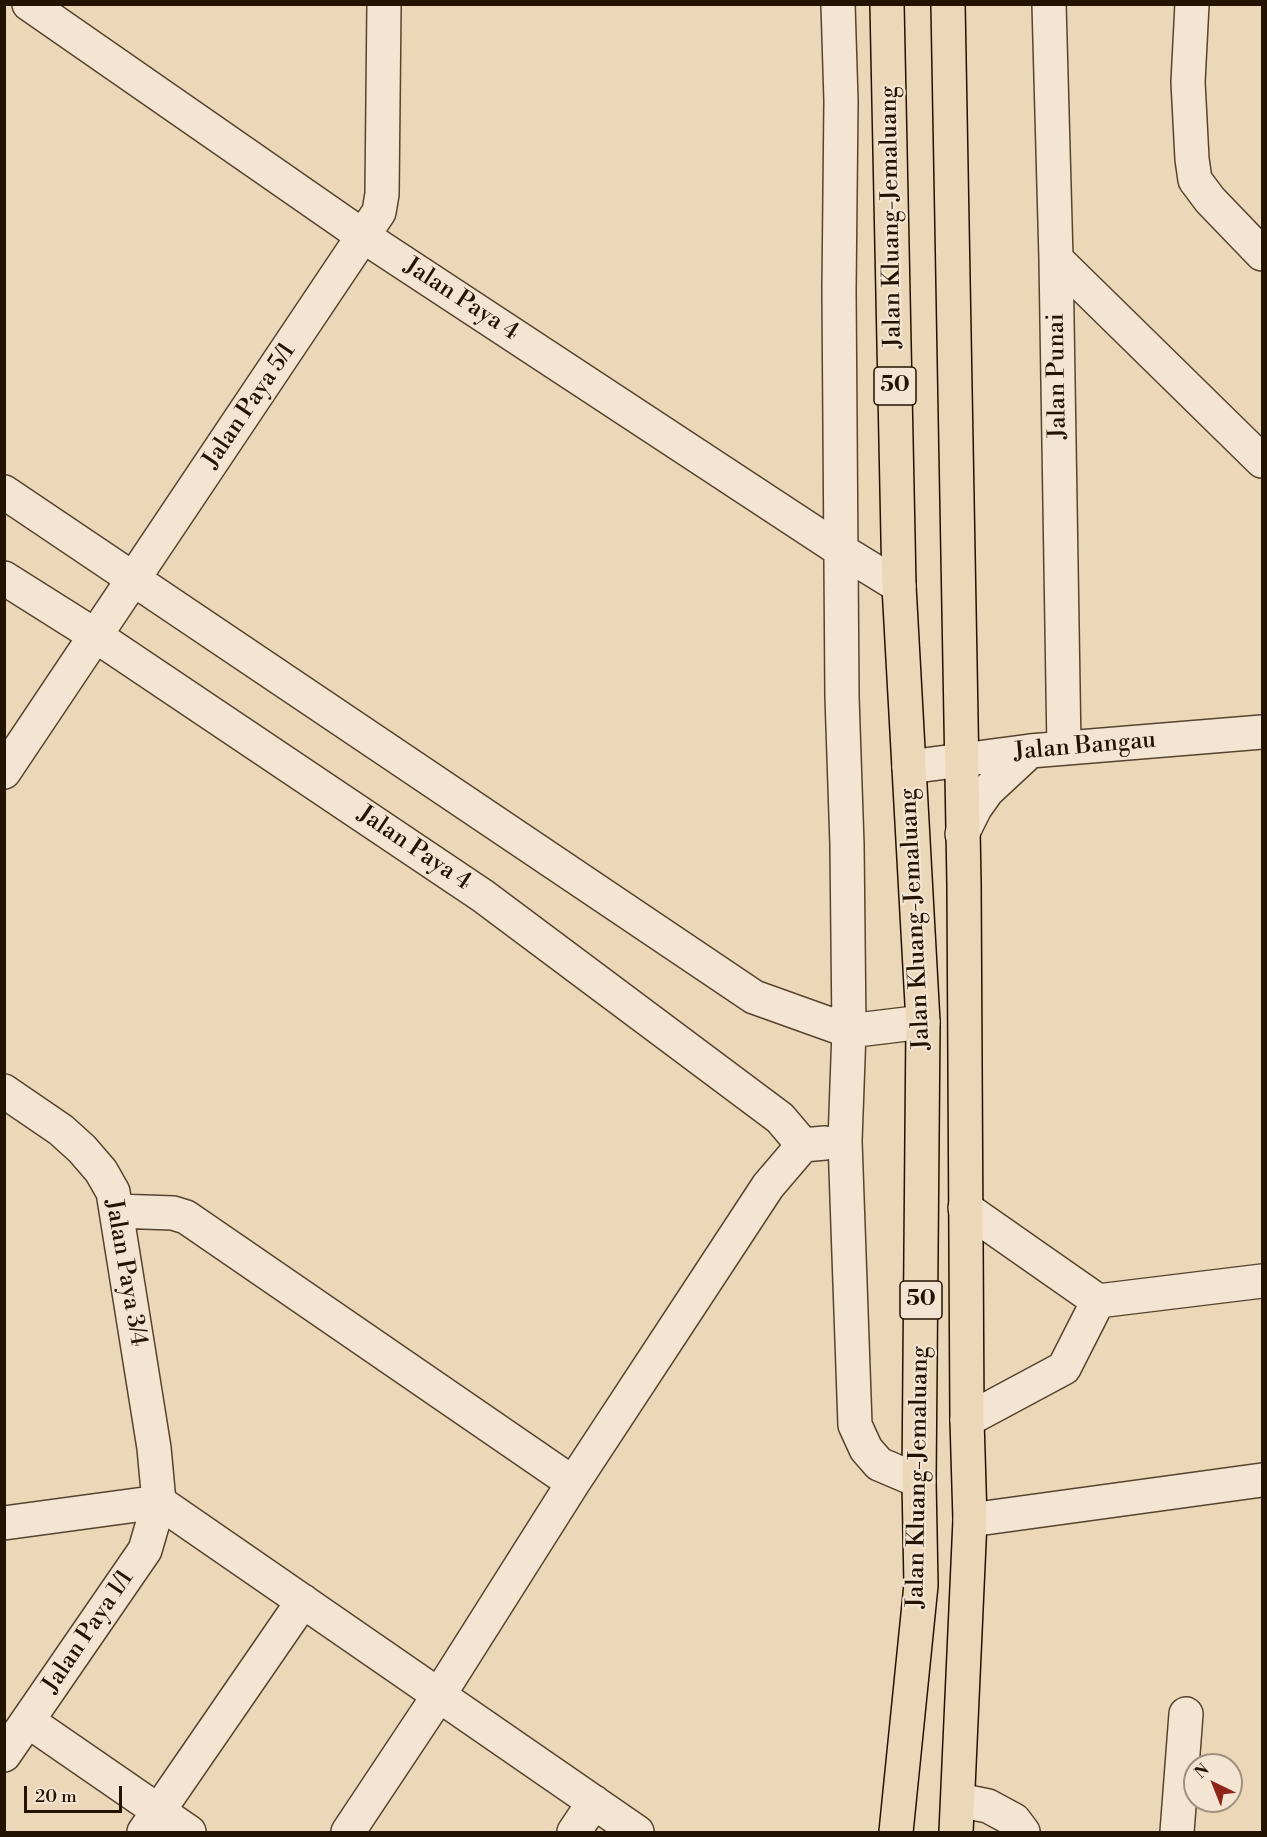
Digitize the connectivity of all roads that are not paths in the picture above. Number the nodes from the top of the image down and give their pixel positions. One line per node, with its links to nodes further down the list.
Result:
1 (29, 4): 8 (street, Jalan Paya 4)
2 (384, 4): 8 (street, Jalan Paya 5/1)
3 (838, 4): 13 (street)
4 (887, 4): 16 (highway, Jalan Kluang-Jemaluang / 50)
5 (948, 4): 21 (highway, Jalan Kluang-Jemaluang / 50)
6 (1049, 4): 10 (street, Jalan Punai)
7 (1192, 4): 9 (street)
8 (363, 236): 13 (street, Jalan Paya 4); 15 (street, Jalan Paya 5/1)
9 (1263, 254)
10 (1056, 259): 11 (street); 19 (street, Jalan Punai)
11 (1263, 461)
12 (4, 492): 15 (street)
13 (842, 550): 16 (street, Jalan Paya 4); 26 (street)
14 (4, 578): 17 (street, Jalan Paya 4)
15 (134, 579): 17 (street, Jalan Paya 5/1); 26 (street)
16 (899, 586): 22 (highway, Jalan Kluang-Jemaluang / 50)
17 (96, 636): 23 (street, Jalan Paya 5/1); 29 (street, Jalan Paya 4)
18 (1263, 732): 19 (street, Jalan Bangau)
19 (1064, 748): 20 (street, Jalan Bangau)
20 (1030, 751): 21 (street, Jalan Bangau); 24 (street)
21 (961, 760): 22 (street, Jalan Bangau); 24 (highway, Jalan Kluang-Jemaluang / 50)
22 (909, 767): 25 (highway, Jalan Kluang-Jemaluang / 50)
23 (4, 772)
24 (962, 834): 30 (highway, Jalan Kluang-Jemaluang / 50)
25 (923, 1022): 26 (street); 36 (highway, Jalan Kluang-Jemaluang / 50)
26 (849, 1031): 28 (street)
27 (4, 1091): 31 (street, Jalan Paya 3/4)
28 (845, 1141): 29 (street); 36 (street)
29 (803, 1145): 37 (street)
30 (965, 1208): 33 (street); 34 (highway, Jalan Kluang-Jemaluang / 50)
31 (116, 1211): 37 (street); 38 (street, Jalan Paya 3/4)
32 (1263, 1281): 33 (street)
33 (1098, 1301): 34 (street)
34 (967, 1420): 39 (highway, Jalan Kluang-Jemaluang / 50)
35 (1263, 1480): 39 (street)
36 (919, 1481): 53 (highway, Jalan Kluang-Jemaluang / 50)
37 (573, 1483): 42 (street)
38 (159, 1502): 40 (street); 41 (street); 44 (street, Jalan Paya 1/1)
39 (970, 1520): 46 (highway, Jalan Kluang-Jemaluang / 50)
40 (4, 1523)
41 (303, 1601): 42 (street); 48 (street)
42 (439, 1695): 47 (street); 50 (street)
43 (1186, 1714): 56 (street)
44 (28, 1721): 45 (street, Jalan Paya 1/1); 48 (street)
45 (4, 1755)
46 (958, 1800): 54 (highway, Jalan Kluang-Jemaluang / 50); 55 (street)
47 (594, 1802): 51 (street); 52 (street)
48 (151, 1822): 49 (street)
49 (189, 1833)
50 (348, 1833)
51 (574, 1833)
52 (637, 1833)
53 (896, 1833)
54 (956, 1833)
55 (1023, 1833)
56 (1177, 1833)

